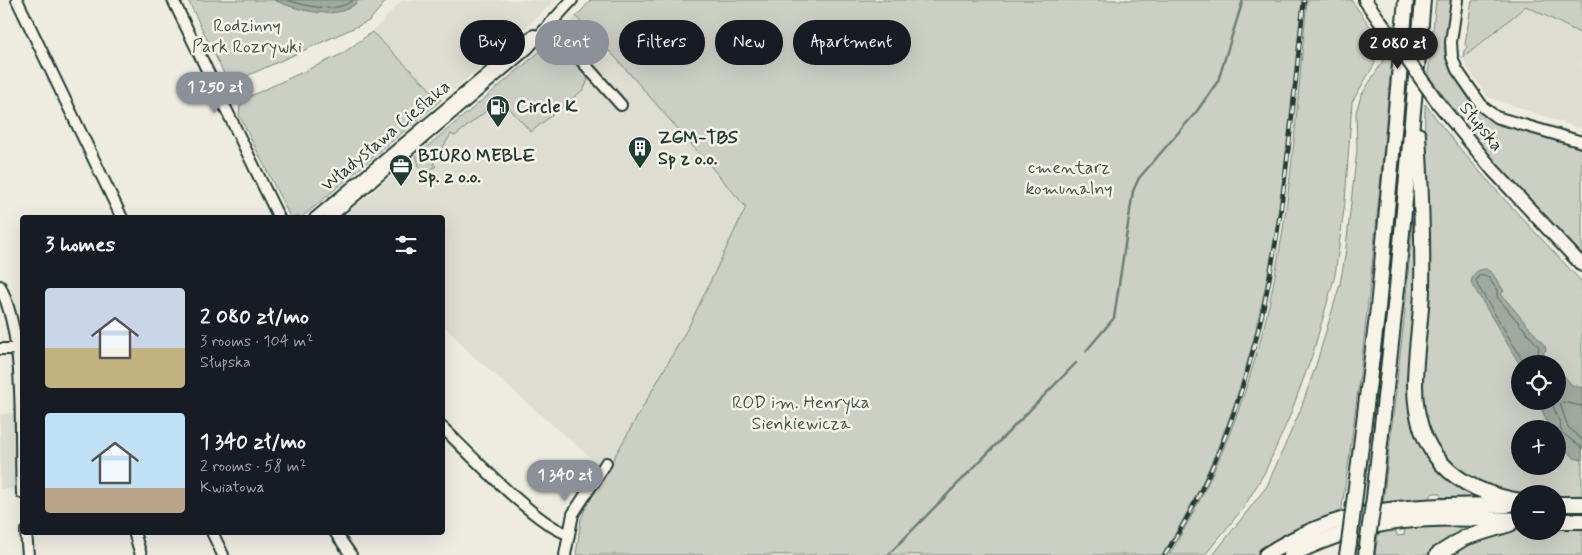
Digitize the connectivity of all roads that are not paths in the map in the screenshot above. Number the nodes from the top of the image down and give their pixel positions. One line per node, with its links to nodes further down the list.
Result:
1 (17, 0): 15 (street)
2 (173, 0): 16 (street)
3 (572, 0): 8 (street, Władysława Cieślaka)
4 (1365, 0): 19 (main road, Słupska, bridge)
5 (1406, 0): 39 (highway, bridge)
6 (1423, 0): 12 (highway)
7 (1457, 0): 14 (street)
8 (554, 20)
9 (535, 34): 17 (street, Władysława Cieślaka)
10 (535, 39): 18 (street, Władysława Cieślaka)
11 (585, 65): 13 (street)
12 (1415, 94): 26 (highway); 47 (highway, bridge)
13 (620, 105)
14 (1582, 142)
15 (121, 215)
16 (278, 215)
17 (319, 215)
18 (333, 215)
19 (1582, 265)
20 (0, 286): 21 (street)
21 (20, 345)
22 (20, 348): 23 (street)
23 (0, 349)
24 (445, 430): 34 (street)
25 (606, 463): 34 (street)
26 (1511, 500)
27 (1511, 502): 45 (highway)
28 (1566, 504): 29 (highway)
29 (1582, 504)
30 (1511, 521): 46 (highway)
31 (1566, 521): 32 (highway)
32 (1582, 521)
33 (1511, 524): 48 (highway)
34 (568, 534): 44 (street)
35 (26, 535): 40 (street)
36 (135, 535): 41 (street)
37 (213, 535): 42 (street)
38 (337, 535): 43 (street)
39 (1348, 549)
40 (28, 555)
41 (141, 555)
42 (223, 555)
43 (352, 555)
44 (566, 555)
45 (1266, 555)
46 (1291, 555)
47 (1366, 555)
48 (1438, 555)

